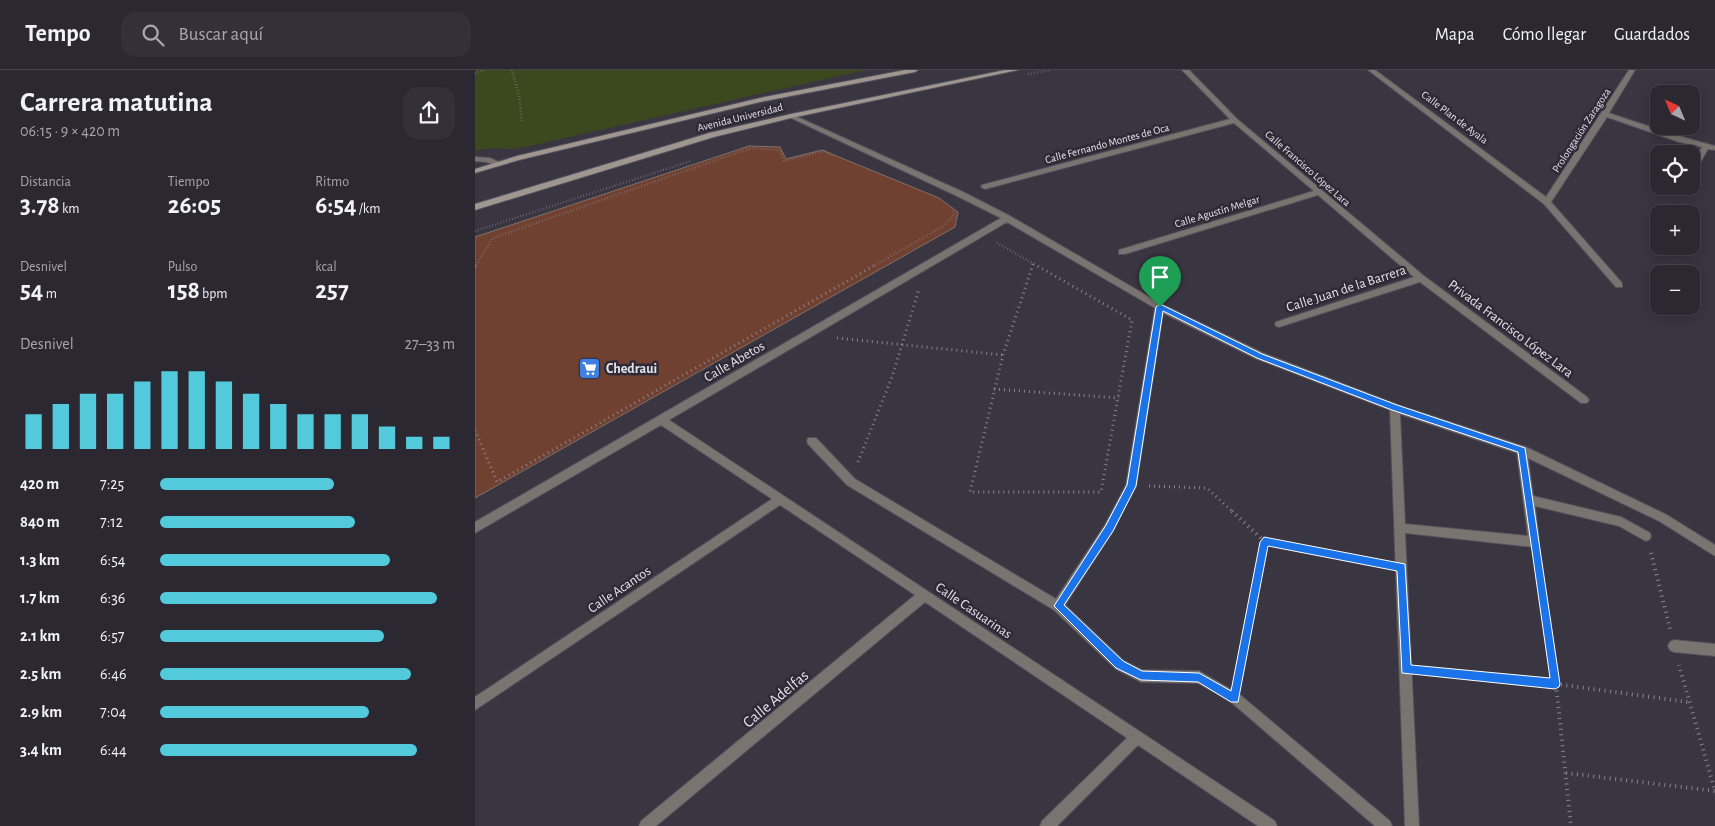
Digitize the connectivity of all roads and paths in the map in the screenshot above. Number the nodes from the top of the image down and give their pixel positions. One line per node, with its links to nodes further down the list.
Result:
1 (484, 70): 8 (path)
2 (512, 70): 12 (path)
3 (915, 70): 18 (main road, Avenida Universidad)
4 (1015, 70): 10 (main road, Avenida Universidad)
5 (1185, 70): 11 (street, Calle Francisco López Lara)
6 (1371, 70): 22 (street, Calle Plan de Ayala)
7 (1632, 70): 9 (street, Prolongación Zaragoza)
8 (475, 73)
9 (1605, 114): 13 (street); 22 (street, Prolongación Zaragoza)
10 (791, 116): 23 (main road, Avenida Universidad); 25 (street)
11 (1235, 120): 20 (street, Calle Fernando Montes de Oca); 21 (street, Calle Francisco López Lara)
12 (522, 121)
13 (1711, 147): 17 (street)
14 (475, 159): 18 (street)
15 (842, 159): 30 (path)
16 (693, 160): 26 (path)
17 (1700, 160)
18 (499, 164): 19 (main road, Avenida Universidad)
19 (475, 171)
20 (985, 187)
21 (1318, 192): 28 (street, Calle Agustín Melgar); 31 (street, Calle Francisco López Lara)
22 (1547, 202): 32 (street, Calle Plan de Ayala)
23 (475, 207)
24 (948, 207): 44 (path)
25 (1007, 218): 34 (street); 43 (street, Calle Abetos)
26 (475, 232)
27 (996, 243): 29 (path)
28 (1122, 252)
29 (1033, 264): 38 (path); 40 (path)
30 (475, 267)
31 (1421, 278): 35 (street, Calle Juan de la Barrera); 41 (street, Privada Francisco López Lara)
32 (1619, 285)
33 (919, 289): 37 (path)
34 (1160, 307): 42 (street); 48 (street)
35 (1279, 324)
36 (836, 338): 37 (path)
37 (903, 344): 38 (path); 47 (path)
38 (1003, 355): 39 (path)
39 (994, 388): 40 (path); 40 (path)
40 (1119, 398)
41 (1584, 400)
42 (1395, 408): 46 (street); 52 (street)
43 (662, 420): 49 (street, Calle Casuarinas); 51 (street, Calle Abetos)
44 (475, 430)
45 (812, 441): 47 (street)
46 (1522, 450): 50 (street); 56 (street)
47 (851, 482): 59 (street)
48 (1131, 486): 54 (path); 59 (street)
49 (780, 499): 58 (street, Calle Casuarinas); 66 (street, Calle Acantos)
50 (1529, 500): 53 (street); 55 (street)
51 (475, 528)
52 (1400, 528): 55 (street); 57 (street)
53 (1646, 536)
54 (1264, 542): 57 (path); 64 (path)
55 (1534, 542): 63 (path)
56 (1715, 551)
57 (1401, 567): 62 (street)
58 (924, 595): 67 (street, Calle Casuarinas); 70 (street, Calle Adelfas)
59 (1059, 606): 64 (street)
60 (1675, 646): 61 (street)
61 (1715, 650)
62 (1406, 670): 63 (path); 74 (street)
63 (1555, 684): 65 (path); 68 (path)
64 (1235, 698): 73 (street)
65 (1688, 702)
66 (475, 704)
67 (1137, 737): 71 (street); 72 (street, Calle Casuarinas)
68 (1566, 773): 69 (path); 75 (path)
69 (1715, 791)
70 (646, 826)
71 (1047, 826)
72 (1270, 826)
73 (1385, 826)
74 (1412, 826)
75 (1571, 826)

